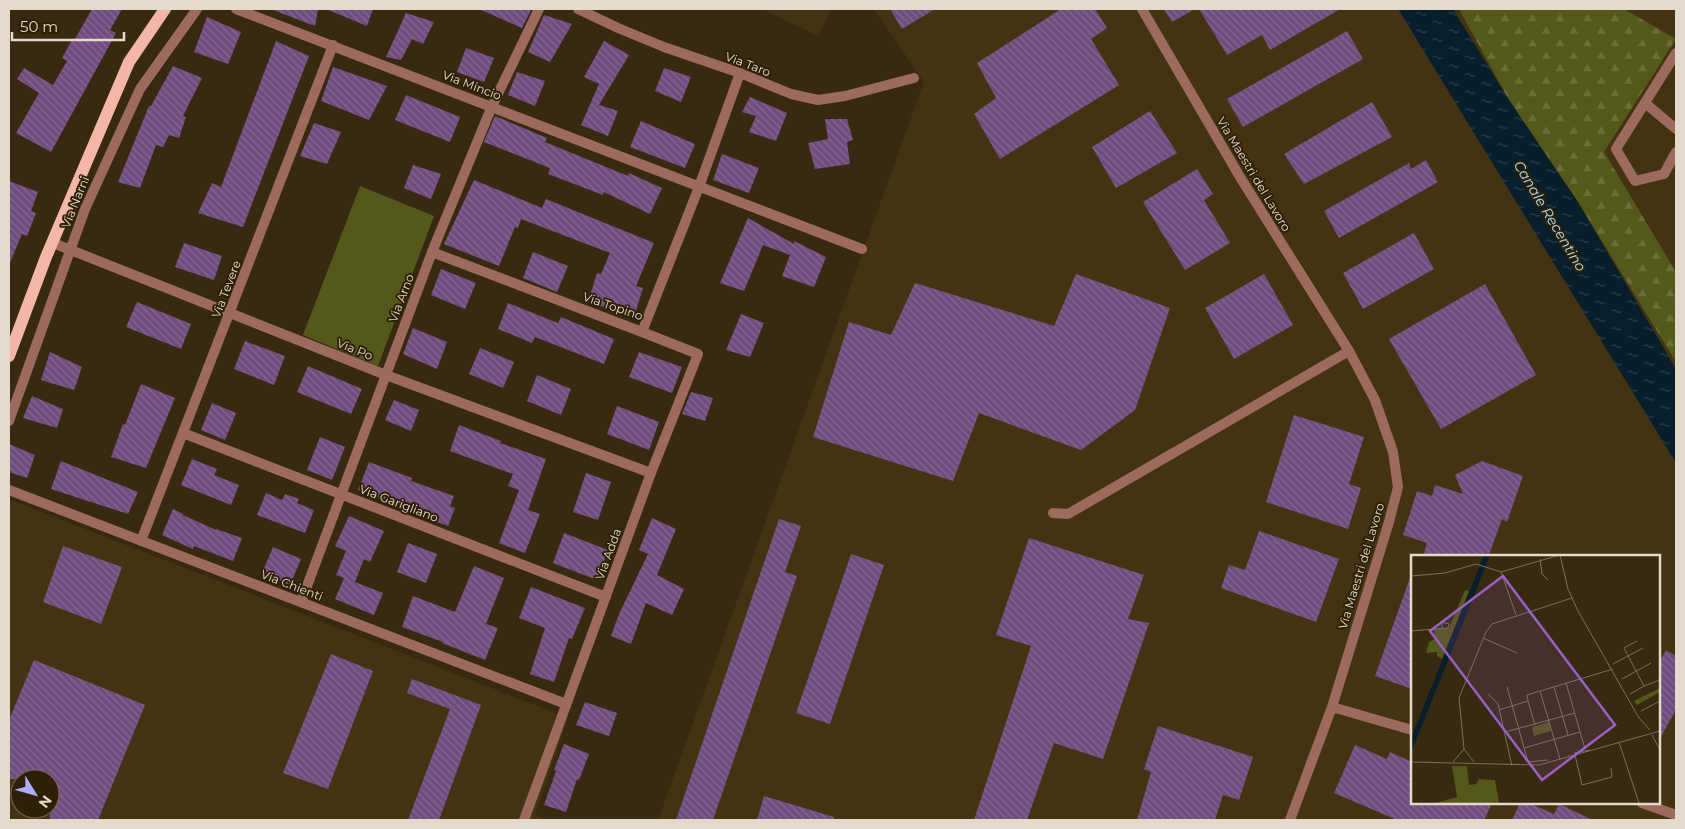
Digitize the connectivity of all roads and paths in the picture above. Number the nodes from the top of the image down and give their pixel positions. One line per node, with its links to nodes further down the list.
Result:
1 (165, 9): 16 (main road, Via Narni)
2 (197, 9): 18 (street, Via Narni)
3 (236, 9): 7 (street, Via Mincio)
4 (539, 9): 12 (street, Via Arno)
5 (578, 9): 9 (street, Via Taro)
6 (1142, 9): 22 (street, Via Maestri del Lavoro)
7 (333, 46): 12 (street, Via Mincio); 20 (street, Via Tevere)
8 (1676, 53): 11 (street)
9 (740, 73): 10 (street, Via Taro); 15 (street)
10 (914, 78)
11 (1645, 103): 13 (street); 14 (street)
12 (492, 106): 15 (street, Via Mincio); 19 (street, Via Arno)
13 (1676, 129)
14 (1676, 152)
15 (699, 187): 17 (street, Via Mincio); 21 (street, Via Topino)
16 (53, 242): 18 (street, Via Po); 23 (main road, Via Narni)
17 (862, 249)
18 (71, 250): 20 (street, Via Po); 25 (street, Via Narni)
19 (432, 252): 21 (street, Via Topino); 24 (street, Via Arno)
20 (230, 313): 24 (street, Via Po); 26 (street, Via Tevere)
21 (642, 332): 27 (street, Via Adda)
22 (1349, 350): 30 (street); 35 (street, Via Maestri del Lavoro)
23 (9, 356)
24 (386, 375): 27 (street, Via Po); 29 (street, Via Arno)
25 (9, 421)
26 (183, 433): 29 (street, Via Garigliano); 31 (street, Via Tevere)
27 (651, 474): 32 (street, Via Adda)
28 (9, 490): 31 (street, Via Chienti)
29 (341, 494): 32 (street, Via Garigliano); 33 (street, Via Arno)
30 (1054, 513)
31 (141, 541): 33 (street, Via Chienti)
32 (606, 597): 34 (street, Via Adda)
33 (301, 602): 34 (street, Via Chienti)
34 (566, 704): 39 (street, Via Adda)
35 (1332, 707): 36 (street); 40 (street, Via Maestri del Lavoro)
36 (1411, 730)
37 (1645, 804): 38 (street)
38 (1676, 815)
39 (524, 820)
40 (1290, 820)

